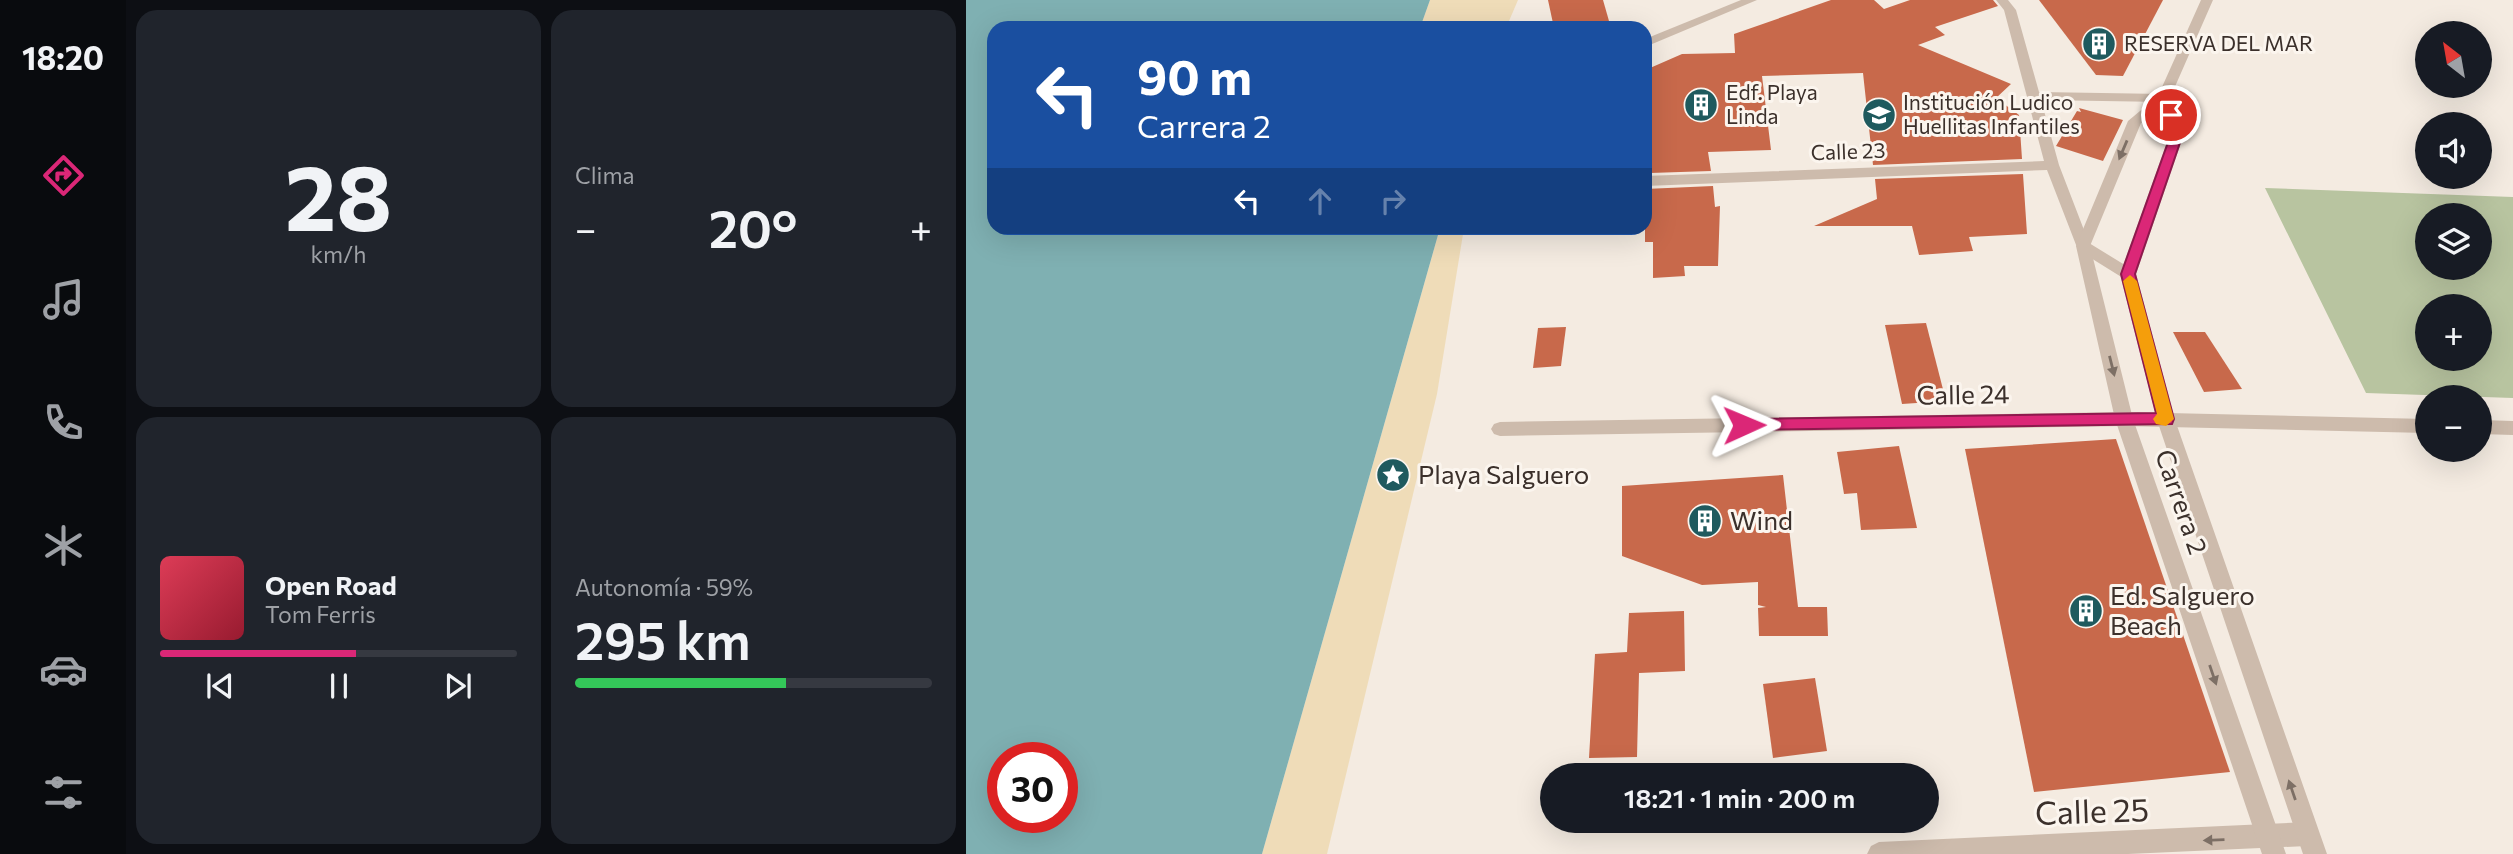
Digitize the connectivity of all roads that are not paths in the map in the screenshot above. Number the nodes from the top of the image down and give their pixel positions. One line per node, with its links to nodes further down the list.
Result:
1 (1751, 0): 4 (street)
2 (2002, 0): 5 (street, Carrera 2)
3 (2207, 0): 6 (street)
4 (1652, 40)
5 (2033, 96): 6 (street); 7 (street, Carrera 2)
6 (2164, 99): 9 (street, one-way to 9); 10 (street)
7 (2052, 165): 8 (street, Calle 23); 9 (street, Carrera 2)
8 (1652, 181)
9 (2082, 246): 10 (street); 11 (street, Carrera 2, one-way to 11)
10 (2128, 274): 12 (street, Carrera 2)
11 (2124, 419): 12 (street, Calle 24); 16 (street, Calle 24); 18 (street, Carrera 2, one-way to 18)
12 (2166, 419): 13 (street, Calle 24); 17 (street, Carrera 2, one-way to 12)
13 (2415, 426)
14 (2492, 427): 15 (street)
15 (2513, 428)
16 (1500, 429)
17 (2311, 844): 18 (street, Calle 25)
18 (2272, 846): 19 (street, Calle 25, one-way to 19)
19 (1879, 854)

